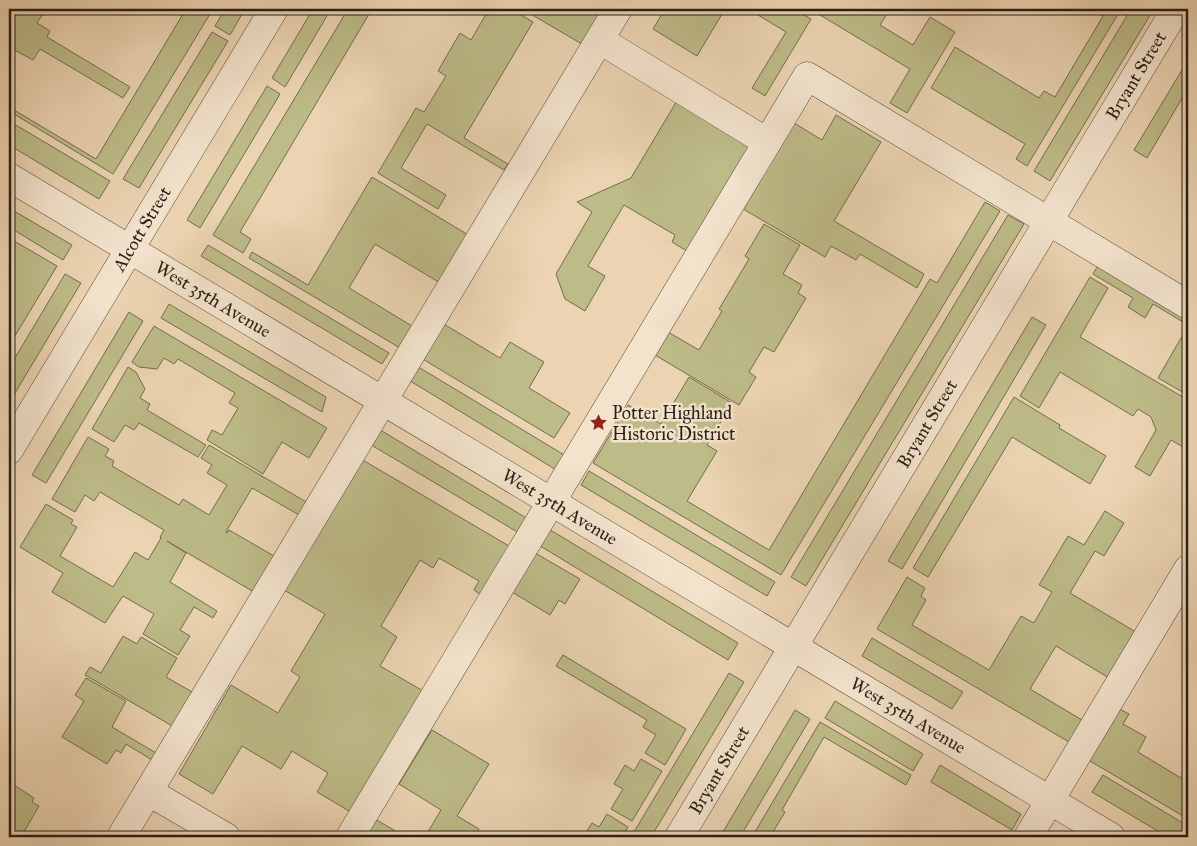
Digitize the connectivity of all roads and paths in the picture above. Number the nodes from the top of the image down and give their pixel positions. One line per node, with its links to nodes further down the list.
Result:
1 (274, 9): 8 (street, Alcott Street)
2 (618, 9): 4 (street)
3 (1176, 9): 7 (street, Bryant Street)
4 (600, 40): 5 (street); 10 (street)
5 (767, 142): 7 (street); 12 (street)
6 (9, 177): 8 (street, West 35th Avenue)
7 (1048, 221): 9 (street); 14 (street, Bryant Street)
8 (128, 250): 10 (street, West 35th Avenue); 11 (street, Alcott Street)
9 (1188, 305)
10 (383, 401): 12 (street, West 35th Avenue); 15 (street)
11 (9, 450)
12 (551, 501): 14 (street, West 35th Avenue); 19 (street)
13 (1188, 570): 16 (street)
14 (793, 647): 16 (street, West 35th Avenue); 20 (street, Bryant Street)
15 (149, 792): 17 (street); 18 (street)
16 (1050, 801): 21 (street); 22 (street, West 35th Avenue)
17 (121, 837)
18 (226, 837)
19 (350, 837)
20 (679, 837)
21 (1028, 837)
22 (1111, 837)

